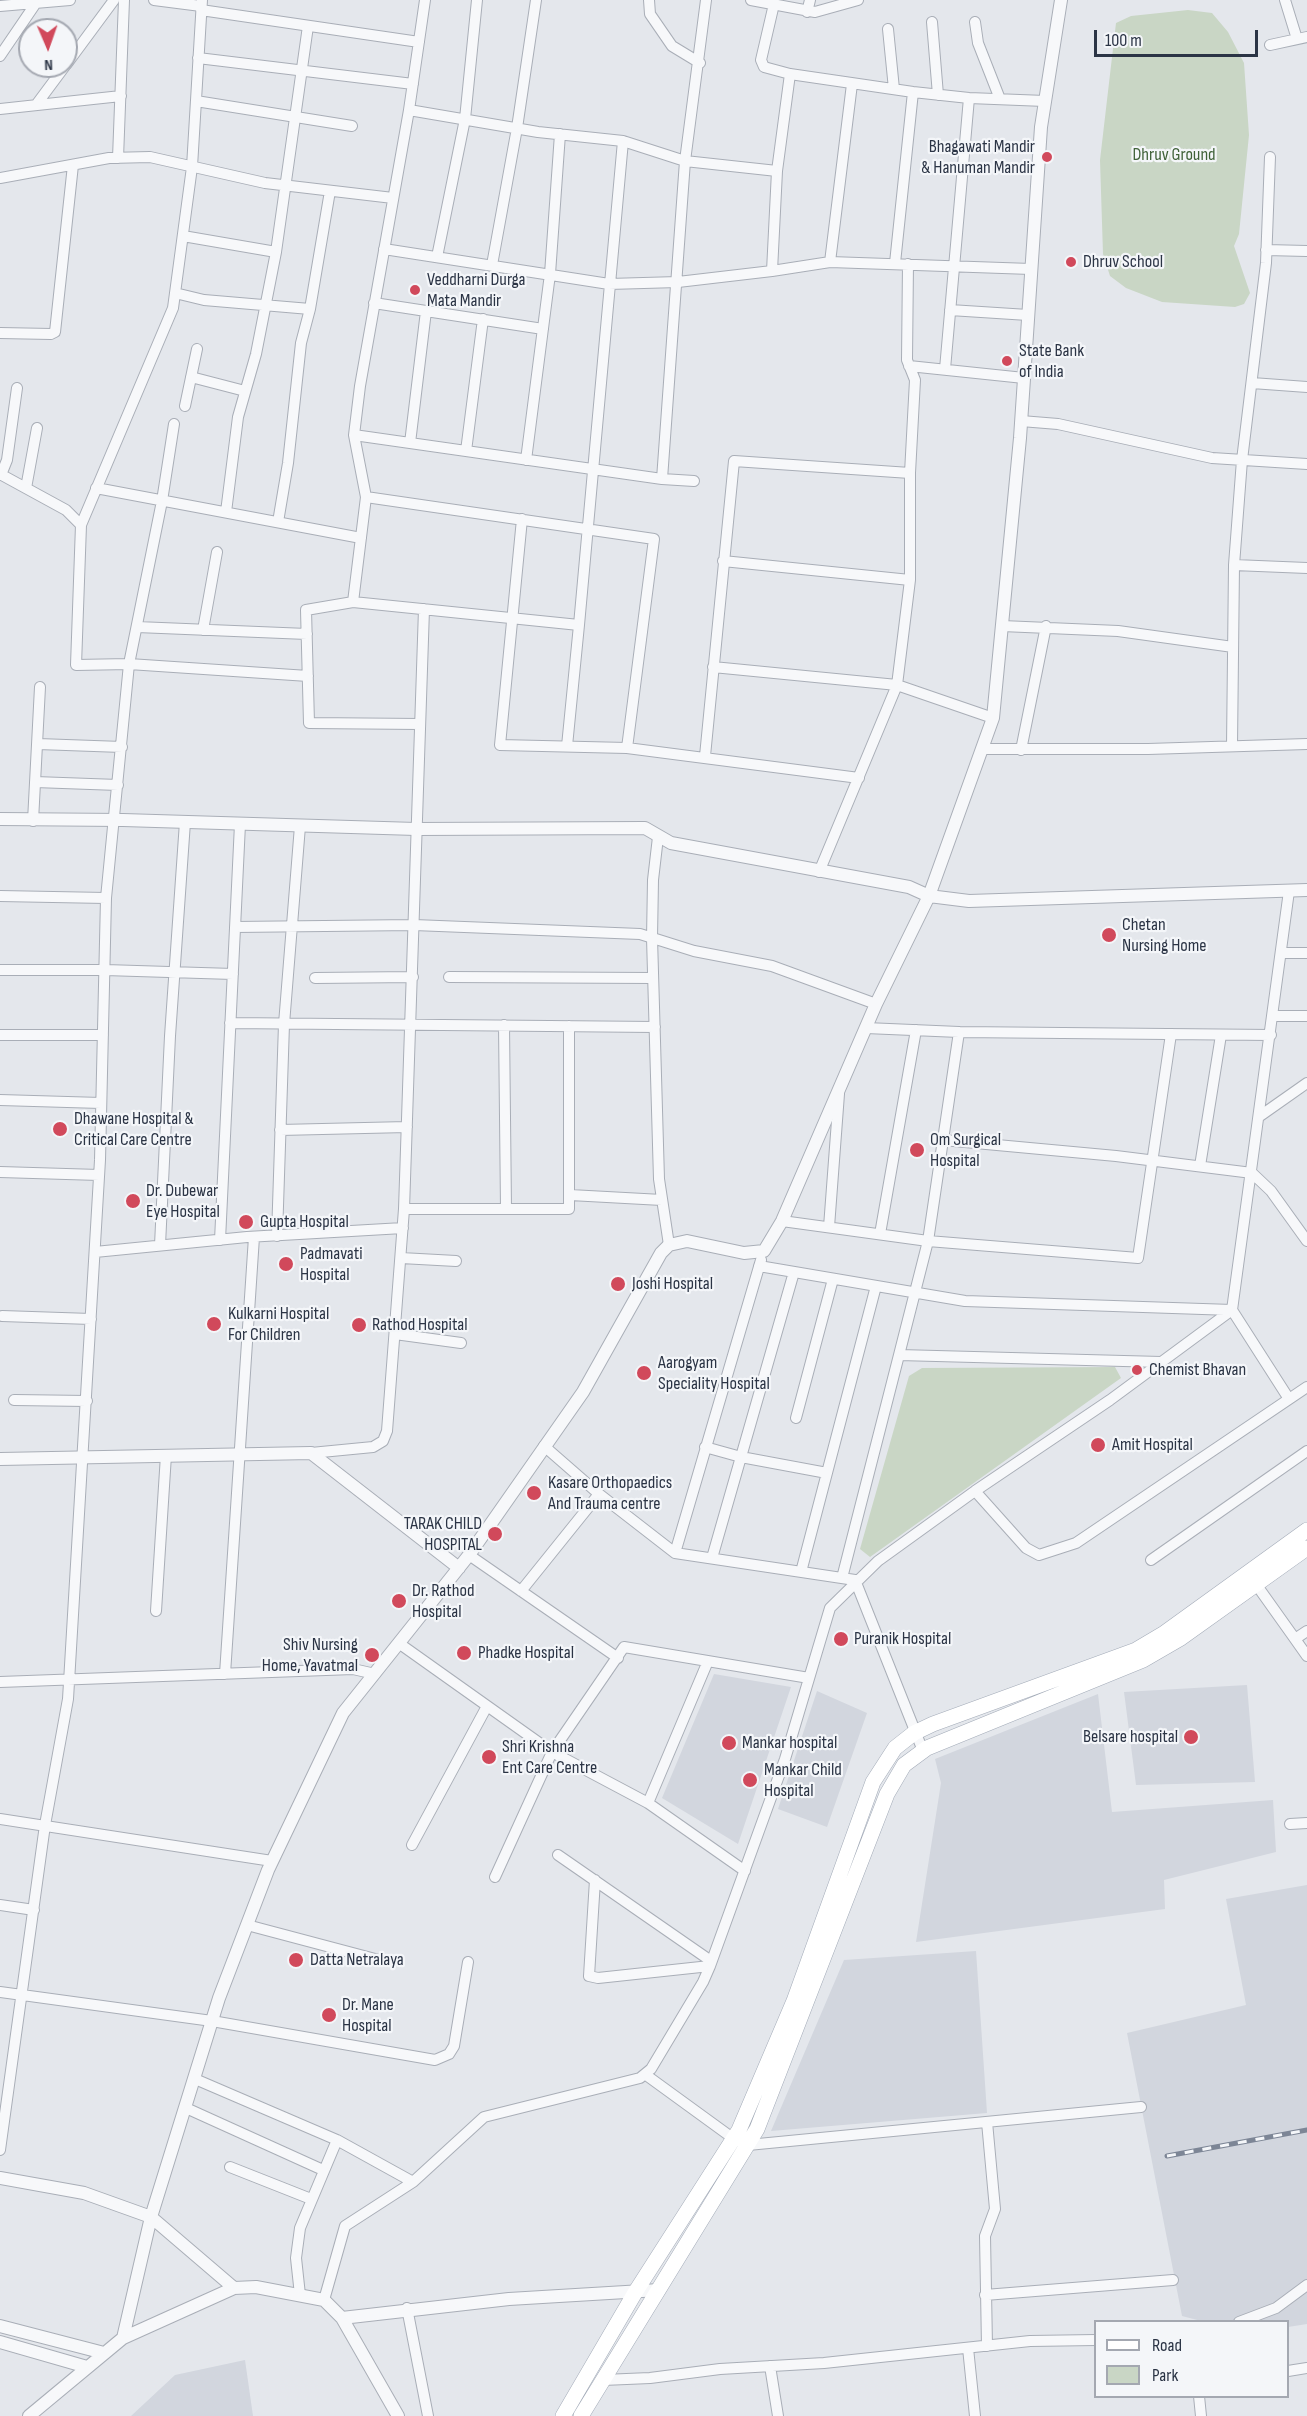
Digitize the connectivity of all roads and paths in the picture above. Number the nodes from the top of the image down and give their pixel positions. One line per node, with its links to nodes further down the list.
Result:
1 (70, 0): 15 (street)
2 (114, 0): 27 (street)
3 (124, 0): 39 (street)
4 (154, 0): 17 (street)
5 (424, 0): 25 (street)
6 (477, 0): 48 (street)
7 (536, 0): 50 (street)
8 (649, 0): 30 (street)
9 (706, 0): 30 (street)
10 (751, 0): 16 (street)
11 (810, 0): 19 (street)
12 (858, 0): 19 (street)
13 (1061, 0): 43 (street)
14 (1285, 0): 24 (street)
15 (35, 1): 18 (street); 28 (street)
16 (774, 4): 19 (street); 32 (street)
17 (201, 5): 22 (street); 29 (street)
18 (0, 6)
19 (807, 12)
20 (932, 22): 38 (street)
21 (975, 22): 41 (street)
22 (308, 26): 25 (street); 31 (street)
23 (888, 29): 36 (street)
24 (1302, 38): 26 (street)
25 (419, 42): 34 (street)
26 (1270, 45)
27 (78, 49)
28 (0, 56)
29 (198, 58): 31 (street); 42 (street)
30 (700, 63): 55 (street)
31 (302, 70): 34 (street); 47 (street)
32 (790, 74): 35 (street); 58 (street)
33 (56, 78): 44 (street)
34 (413, 84): 46 (street)
35 (852, 84): 36 (street); 69 (street)
36 (894, 89): 37 (street)
37 (913, 92): 38 (street); 70 (street)
38 (938, 95): 40 (street)
39 (121, 96): 44 (street); 54 (street)
40 (969, 98): 41 (street); 73 (street)
41 (1000, 99): 43 (street)
42 (196, 100): 47 (street); 57 (street)
43 (1045, 101): 74 (street)
44 (36, 105): 45 (street)
45 (0, 109)
46 (409, 110): 48 (street); 62 (street)
47 (296, 117): 49 (street); 60 (street)
48 (465, 119): 50 (street); 68 (street)
49 (352, 126)
50 (517, 128): 51 (street); 72 (street)
51 (560, 134): 52 (street); 76 (street)
52 (623, 141): 55 (street); 78 (street)
53 (1270, 157): 65 (street)
54 (118, 158): 56 (street); 57 (street)
55 (685, 161): 58 (street); 77 (street)
56 (73, 165): 59 (street); 88 (street)
57 (192, 167): 60 (street); 63 (street)
58 (777, 171): 75 (street)
59 (0, 179)
60 (285, 185): 61 (street); 67 (street)
61 (330, 191): 62 (street); 82 (street)
62 (393, 198): 64 (street)
63 (183, 236): 67 (street); 79 (street)
64 (384, 249): 68 (street); 80 (street)
65 (1266, 250): 66 (street); 94 (street)
66 (1307, 251)
67 (276, 252): 81 (street)
68 (437, 257): 72 (street)
69 (830, 262): 70 (street); 75 (street)
70 (895, 263): 71 (street)
71 (908, 264): 73 (street); 90 (street)
72 (492, 265): 76 (street)
73 (953, 265): 74 (street); 83 (street)
74 (1032, 269): 85 (street)
75 (772, 271): 77 (street)
76 (550, 274): 78 (street); 87 (street)
77 (678, 282): 78 (street); 111 (street)
78 (609, 284): 108 (street)
79 (175, 292): 81 (street); 114 (street)
80 (374, 303): 84 (street); 102 (street)
81 (266, 304): 82 (street); 97 (street)
82 (310, 309): 119 (street)
83 (950, 310): 85 (street); 91 (street)
84 (426, 311): 86 (street); 103 (street)
85 (1028, 315): 93 (street)
86 (483, 319): 87 (street); 104 (street)
87 (543, 329): 105 (street)
88 (0, 333)
89 (197, 349): 92 (street)
90 (909, 366): 91 (street); 109 (street)
91 (945, 369): 93 (street)
92 (191, 377): 97 (street); 98 (street)
93 (1024, 378): 99 (street)
94 (1252, 383): 95 (street); 106 (street)
95 (1307, 387)
96 (17, 388): 110 (street)
97 (245, 391): 117 (street)
98 (185, 406)
99 (1021, 421): 106 (street); 132 (street)
100 (174, 424): 116 (street)
101 (38, 428): 113 (street)
102 (354, 435): 103 (street); 115 (street)
103 (410, 443): 104 (street)
104 (466, 451): 105 (street)
105 (526, 460): 108 (street)
106 (1242, 460): 107 (street); 125 (street)
107 (1307, 464)
108 (594, 469): 111 (street); 121 (street)
109 (910, 473): 124 (street); 127 (street)
110 (1, 474): 113 (street)
111 (662, 479): 112 (street)
112 (694, 482)
113 (26, 488): 120 (street)
114 (96, 488): 116 (street); 120 (street)
115 (366, 497): 118 (street); 122 (street)
116 (162, 501): 117 (street); 134 (street)
117 (226, 512): 119 (street)
118 (522, 519): 121 (street); 130 (street)
119 (278, 522): 122 (street)
120 (81, 525): 138 (street)
121 (588, 529): 131 (street); 150 (street)
122 (361, 538): 128 (street)
123 (217, 552): 135 (street)
124 (723, 561): 127 (street); 139 (street)
125 (1234, 565): 126 (street); 137 (street)
126 (1307, 568)
127 (910, 580): 141 (street)
128 (353, 602): 129 (street); 136 (street)
129 (424, 609): 130 (street); 144 (street)
130 (513, 618): 131 (street); 147 (street)
131 (579, 625): 147 (street)
132 (1002, 626): 133 (street); 143 (street)
133 (1046, 626): 137 (street); 152 (street)
134 (137, 627): 135 (street); 138 (street)
135 (203, 630): 136 (street)
136 (307, 634): 140 (street)
137 (1233, 647): 148 (street)
138 (129, 663): 140 (street); 149 (street)
139 (714, 667): 141 (street); 153 (street)
140 (308, 676): 144 (street)
141 (897, 685): 143 (street); 154 (street)
142 (40, 687): 145 (street)
143 (993, 718): 151 (street)
144 (420, 724): 163 (street)
145 (38, 744): 149 (street); 155 (street)
146 (1307, 744): 148 (street)
147 (567, 746): 150 (street)
148 (1232, 746): 152 (street)
149 (122, 747): 156 (street)
150 (627, 748): 153 (street)
151 (983, 749): 152 (street); 169 (street)
152 (1021, 750)
153 (705, 756): 154 (street)
154 (859, 778): 165 (street)
155 (35, 782): 156 (street); 159 (street)
156 (118, 785): 158 (street)
157 (0, 819): 159 (street)
158 (115, 820): 159 (street); 160 (street); 170 (street)
159 (33, 821)
160 (185, 822): 161 (street); 179 (street)
161 (240, 824): 162 (street); 172 (street)
162 (300, 826): 163 (street); 173 (street)
163 (416, 829): 164 (street); 171 (street)
164 (658, 837): 165 (street); 174 (street)
165 (819, 872): 169 (street)
166 (1307, 890): 167 (street)
167 (1289, 891): 169 (street); 175 (street)
168 (0, 896): 170 (street)
169 (929, 896): 185 (street)
170 (106, 898): 178 (street)
171 (414, 925): 173 (street); 174 (street); 181 (street)
172 (235, 927): 173 (street); 180 (street)
173 (292, 927): 189 (street)
174 (652, 938): 184 (street); 185 (street)
175 (1281, 953): 176 (street); 186 (street)
176 (1307, 953)
177 (0, 970): 178 (street)
178 (105, 970): 179 (street); 199 (street)
179 (175, 971): 180 (street); 228 (street)
180 (233, 974): 188 (street)
181 (413, 977): 183 (street); 190 (street)
182 (448, 977): 184 (street)
183 (315, 978)
184 (653, 978): 193 (street)
185 (876, 1004): 194 (street)
186 (1274, 1016): 187 (street); 201 (street)
187 (1307, 1016)
188 (230, 1023): 189 (street); 225 (street)
189 (284, 1024): 190 (street); 208 (street)
190 (411, 1025): 191 (street); 207 (street)
191 (504, 1025): 192 (street); 218 (street)
192 (569, 1026): 193 (street); 215 (street)
193 (655, 1027): 216 (street)
194 (866, 1028): 195 (street); 203 (street)
195 (916, 1030): 196 (street); 222 (street)
196 (959, 1032): 197 (street); 209 (street)
197 (1171, 1034): 200 (street); 210 (street)
198 (0, 1035): 199 (street)
199 (103, 1035): 205 (street)
200 (1221, 1035): 201 (street); 211 (street)
201 (1271, 1035): 206 (street)
202 (1307, 1083): 206 (street)
203 (839, 1094): 219 (street); 220 (street)
204 (0, 1100): 205 (street)
205 (101, 1103): 214 (street)
206 (1260, 1116): 213 (street)
207 (407, 1127): 208 (street); 217 (street)
208 (280, 1130): 223 (street)
209 (944, 1140): 210 (street); 226 (street)
210 (1153, 1161): 211 (street); 226 (street)
211 (1200, 1166): 213 (street)
212 (0, 1172): 214 (street)
213 (1252, 1173): 227 (street); 239 (street)
214 (99, 1175): 231 (street)
215 (570, 1195): 216 (street); 218 (street)
216 (662, 1200): 229 (street)
217 (404, 1209): 218 (street); 221 (street)
218 (506, 1209)
219 (782, 1221): 220 (street); 230 (street)
220 (829, 1227): 222 (street)
221 (403, 1228): 223 (street); 232 (street)
222 (880, 1234): 226 (street)
223 (277, 1236): 224 (street)
224 (254, 1237): 225 (street); 255 (street)
225 (220, 1240): 228 (street)
226 (928, 1241): 238 (street)
227 (1307, 1241)
228 (160, 1245): 231 (street)
229 (669, 1245): 230 (street); 251 (street)
230 (764, 1251): 234 (street)
231 (95, 1252): 241 (street)
232 (401, 1258): 233 (street); 242 (street)
233 (456, 1262)
234 (759, 1266): 235 (street); 252 (street)
235 (794, 1272): 236 (street); 258 (street)
236 (832, 1279): 237 (street); 250 (street)
237 (876, 1286): 238 (street); 260 (street)
238 (915, 1292): 239 (street); 244 (street)
239 (1232, 1310): 245 (street); 247 (street)
240 (2, 1316): 241 (street)
241 (91, 1319): 249 (street)
242 (395, 1334): 243 (street); 254 (street)
243 (461, 1343)
244 (899, 1355): 245 (street); 271 (street)
245 (1161, 1362): 261 (street)
246 (1307, 1387): 247 (street)
247 (1289, 1399): 261 (street)
248 (14, 1400): 249 (street)
249 (87, 1401): 257 (street)
250 (796, 1418)
251 (544, 1446): 262 (street); 266 (street)
252 (705, 1447): 258 (street); 265 (street)
253 (1307, 1451): 268 (street)
254 (311, 1453): 255 (street); 269 (street)
255 (241, 1454): 256 (street); 282 (street)
256 (166, 1455): 257 (street); 275 (street)
257 (84, 1457): 259 (street); 285 (street)
258 (741, 1457): 260 (street); 267 (street)
259 (0, 1459)
260 (826, 1473): 270 (street)
261 (975, 1491): 273 (street)
262 (599, 1494): 265 (street); 274 (street)
263 (1307, 1530): 272 (main road)
264 (1307, 1548): 272 (main road)
265 (675, 1553): 267 (street)
266 (469, 1555): 269 (street); 274 (street)
267 (712, 1558): 270 (street)
268 (1151, 1560)
269 (459, 1568): 278 (street)
270 (801, 1572): 271 (street)
271 (842, 1578): 273 (street)
272 (1252, 1578): 277 (street); 288 (main road); 289 (main road)
273 (855, 1580): 284 (street); 288 (street)
274 (521, 1591): 280 (street)
275 (156, 1611)
276 (1307, 1631): 277 (street)
277 (1295, 1639): 279 (street)
278 (400, 1644): 283 (street); 287 (street)
279 (1307, 1656)
280 (618, 1658): 281 (street); 290 (street)
281 (708, 1661): 284 (street); 291 (street)
282 (225, 1674): 283 (street); 285 (street)
283 (375, 1674): 298 (street)
284 (809, 1678): 299 (street)
285 (69, 1680): 286 (street); 295 (street)
286 (0, 1682)
287 (486, 1708): 290 (street); 296 (street)
288 (914, 1733): 289 (street); 318 (main road)
289 (923, 1751): 318 (main road)
290 (552, 1752): 291 (street); 300 (street)
291 (648, 1803): 299 (street)
292 (0, 1819): 295 (street)
293 (1307, 1823): 294 (street)
294 (1290, 1824)
295 (45, 1825): 298 (street); 303 (street)
296 (412, 1845)
297 (558, 1855): 301 (street)
298 (272, 1861): 304 (street)
299 (745, 1871): 307 (street)
300 (495, 1878)
301 (595, 1880): 307 (street); 307 (street)
302 (0, 1905): 303 (street)
303 (34, 1910): 309 (street)
304 (247, 1925): 305 (street); 310 (street)
305 (379, 1960)
306 (468, 1962): 310 (street)
307 (711, 1964): 311 (street)
308 (0, 1992): 309 (street)
309 (22, 1994): 310 (street); 313 (street)
310 (212, 2022): 312 (street)
311 (646, 2075): 318 (street); 323 (street)
312 (195, 2079): 315 (street); 317 (street)
313 (5, 2083): 319 (street)
314 (1141, 2107): 316 (street)
315 (186, 2108): 321 (street); 325 (street)
316 (987, 2122): 318 (street); 332 (street)
317 (337, 2140): 321 (street); 323 (street)
318 (741, 2142): 329 (main road); 330 (main road)
319 (0, 2150)
320 (230, 2167): 324 (street)
321 (323, 2170): 324 (street)
322 (0, 2178): 325 (street)
323 (408, 2180): 333 (street)
324 (311, 2199): 331 (street)
325 (151, 2217): 328 (street); 338 (street)
326 (1173, 2280): 332 (street)
327 (1307, 2285): 336 (street)
328 (234, 2288): 331 (street); 338 (street)
329 (659, 2290): 330 (street); 348 (main road)
330 (636, 2291): 334 (street); 353 (main road)
331 (300, 2295): 333 (street)
332 (985, 2295): 341 (street)
333 (324, 2300): 335 (street)
334 (407, 2308): 335 (street); 352 (street)
335 (342, 2318): 351 (street)
336 (1246, 2320)
337 (0, 2326): 343 (street)
338 (123, 2338): 343 (street)
339 (1094, 2340): 341 (street)
340 (0, 2342): 345 (street)
341 (987, 2346): 342 (street)
342 (968, 2348): 344 (street); 356 (street)
343 (104, 2353): 345 (street)
344 (770, 2366): 348 (street); 355 (street)
345 (87, 2367): 350 (street)
346 (1307, 2368): 347 (street)
347 (1289, 2371)
348 (603, 2380): 354 (main road)
349 (1199, 2398): 357 (street)
350 (30, 2416)
351 (398, 2416)
352 (428, 2416)
353 (563, 2416)
354 (581, 2416)
355 (778, 2416)
356 (975, 2416)
357 (1201, 2416)

